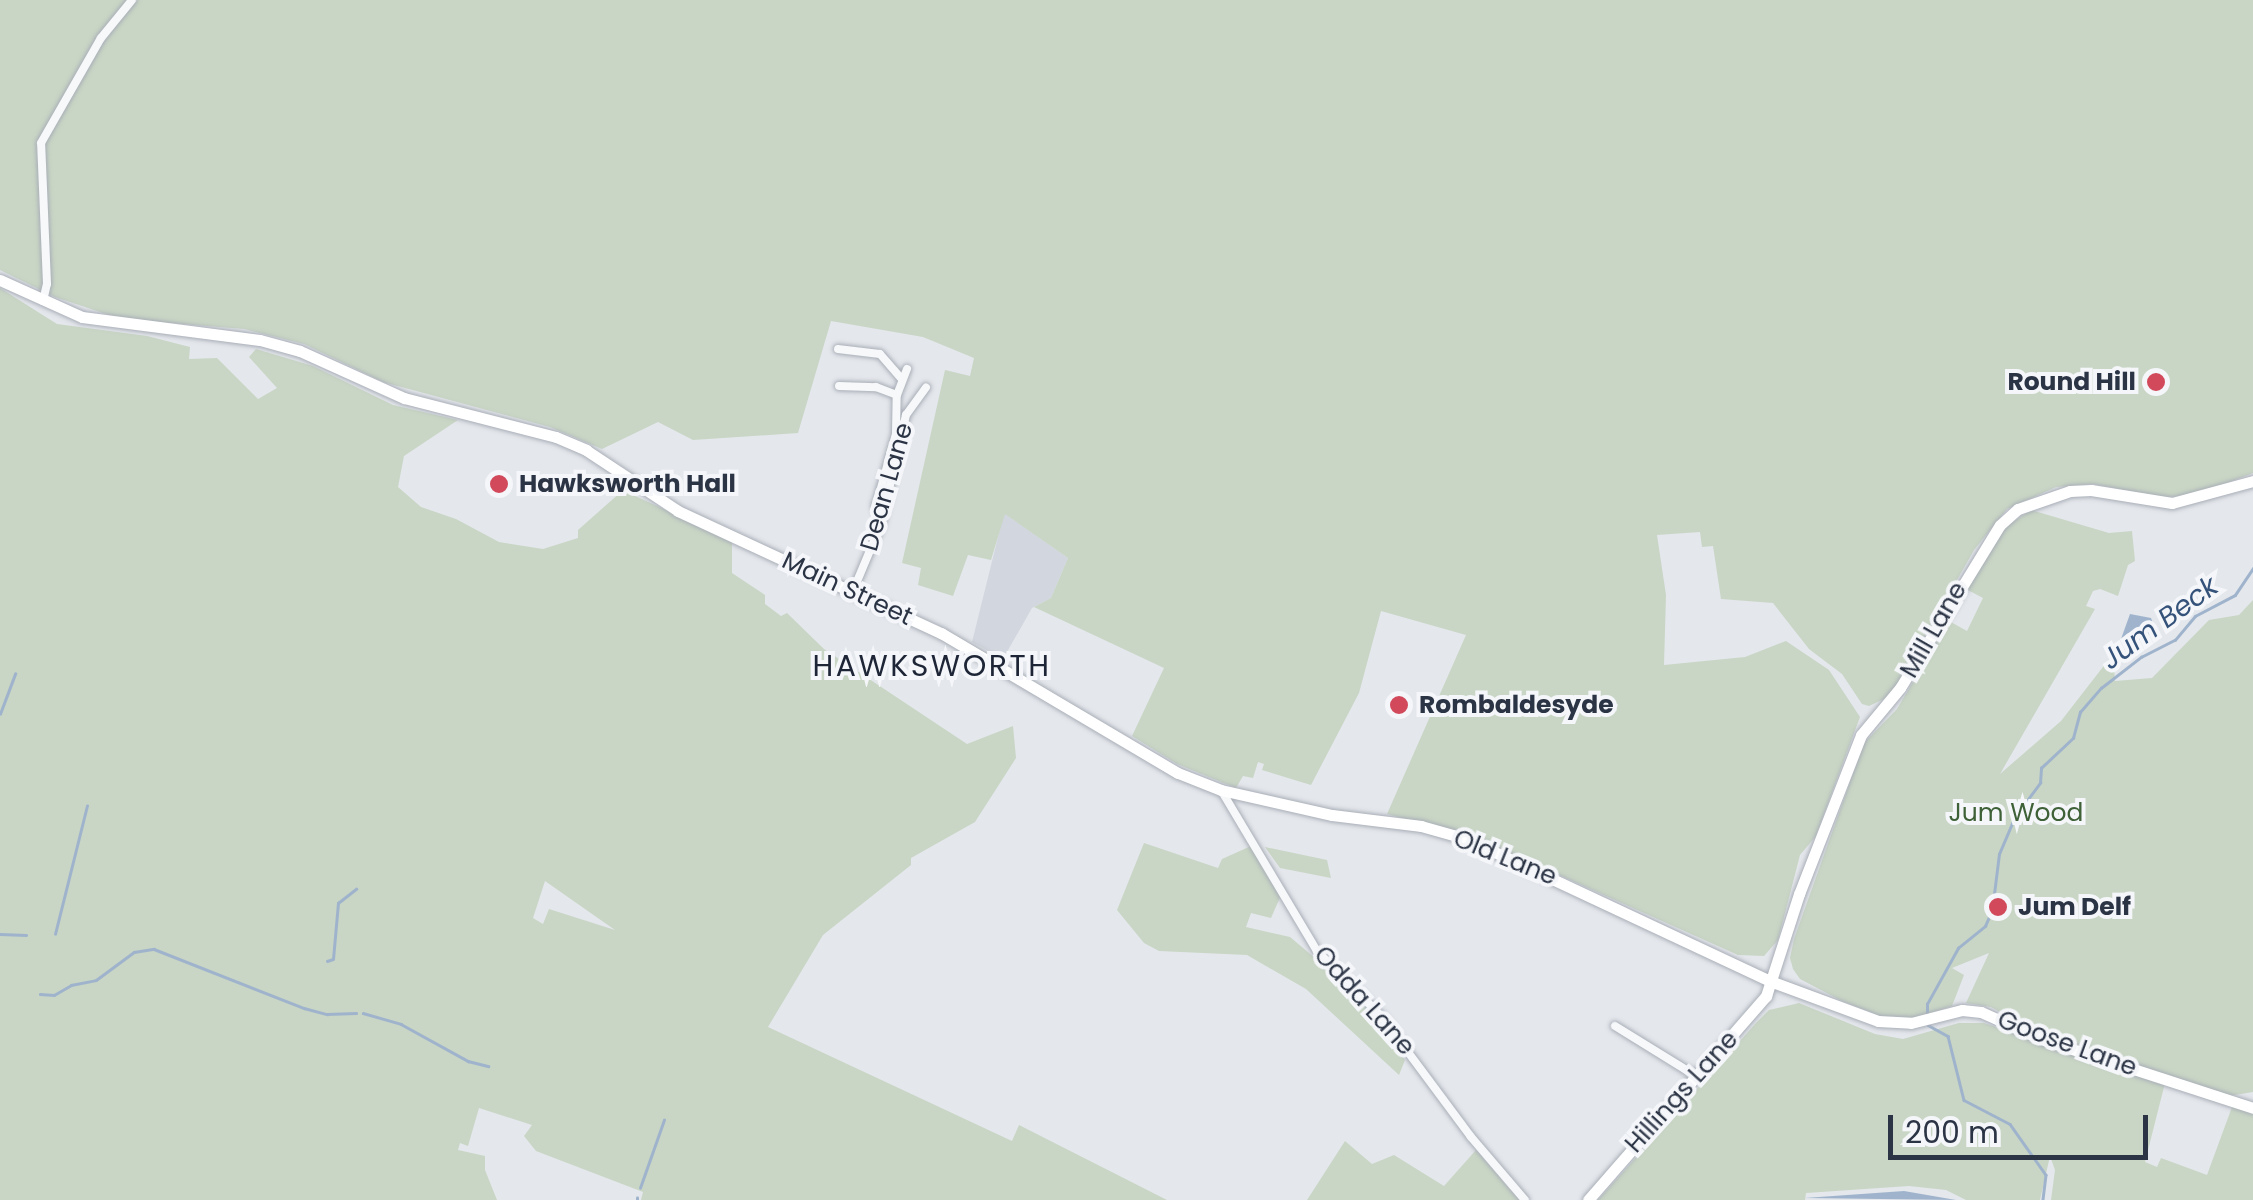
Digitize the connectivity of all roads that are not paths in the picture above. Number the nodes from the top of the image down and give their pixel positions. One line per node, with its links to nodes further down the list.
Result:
1 (132, 0): 3 (street)
2 (0, 280): 3 (street, Main Street)
3 (43, 301): 12 (street, Main Street)
4 (838, 348): 6 (street)
5 (906, 369): 6 (street)
6 (902, 380): 9 (street)
7 (839, 386): 9 (street)
8 (926, 387): 11 (street, Dean Lane)
9 (898, 395): 11 (street)
10 (2253, 481): 14 (street, Mill Lane)
11 (881, 524): 12 (street, Dean Lane)
12 (853, 591): 13 (street, Main Street)
13 (1221, 790): 14 (street, Old Lane); 18 (street, Odda Lane)
14 (1770, 982): 16 (street, Hillings Lane); 17 (street, Goose Lane)
15 (1614, 1026): 16 (street)
16 (1696, 1077): 19 (street, Hillings Lane)
17 (2253, 1108)
18 (1526, 1200)
19 (1588, 1200)

